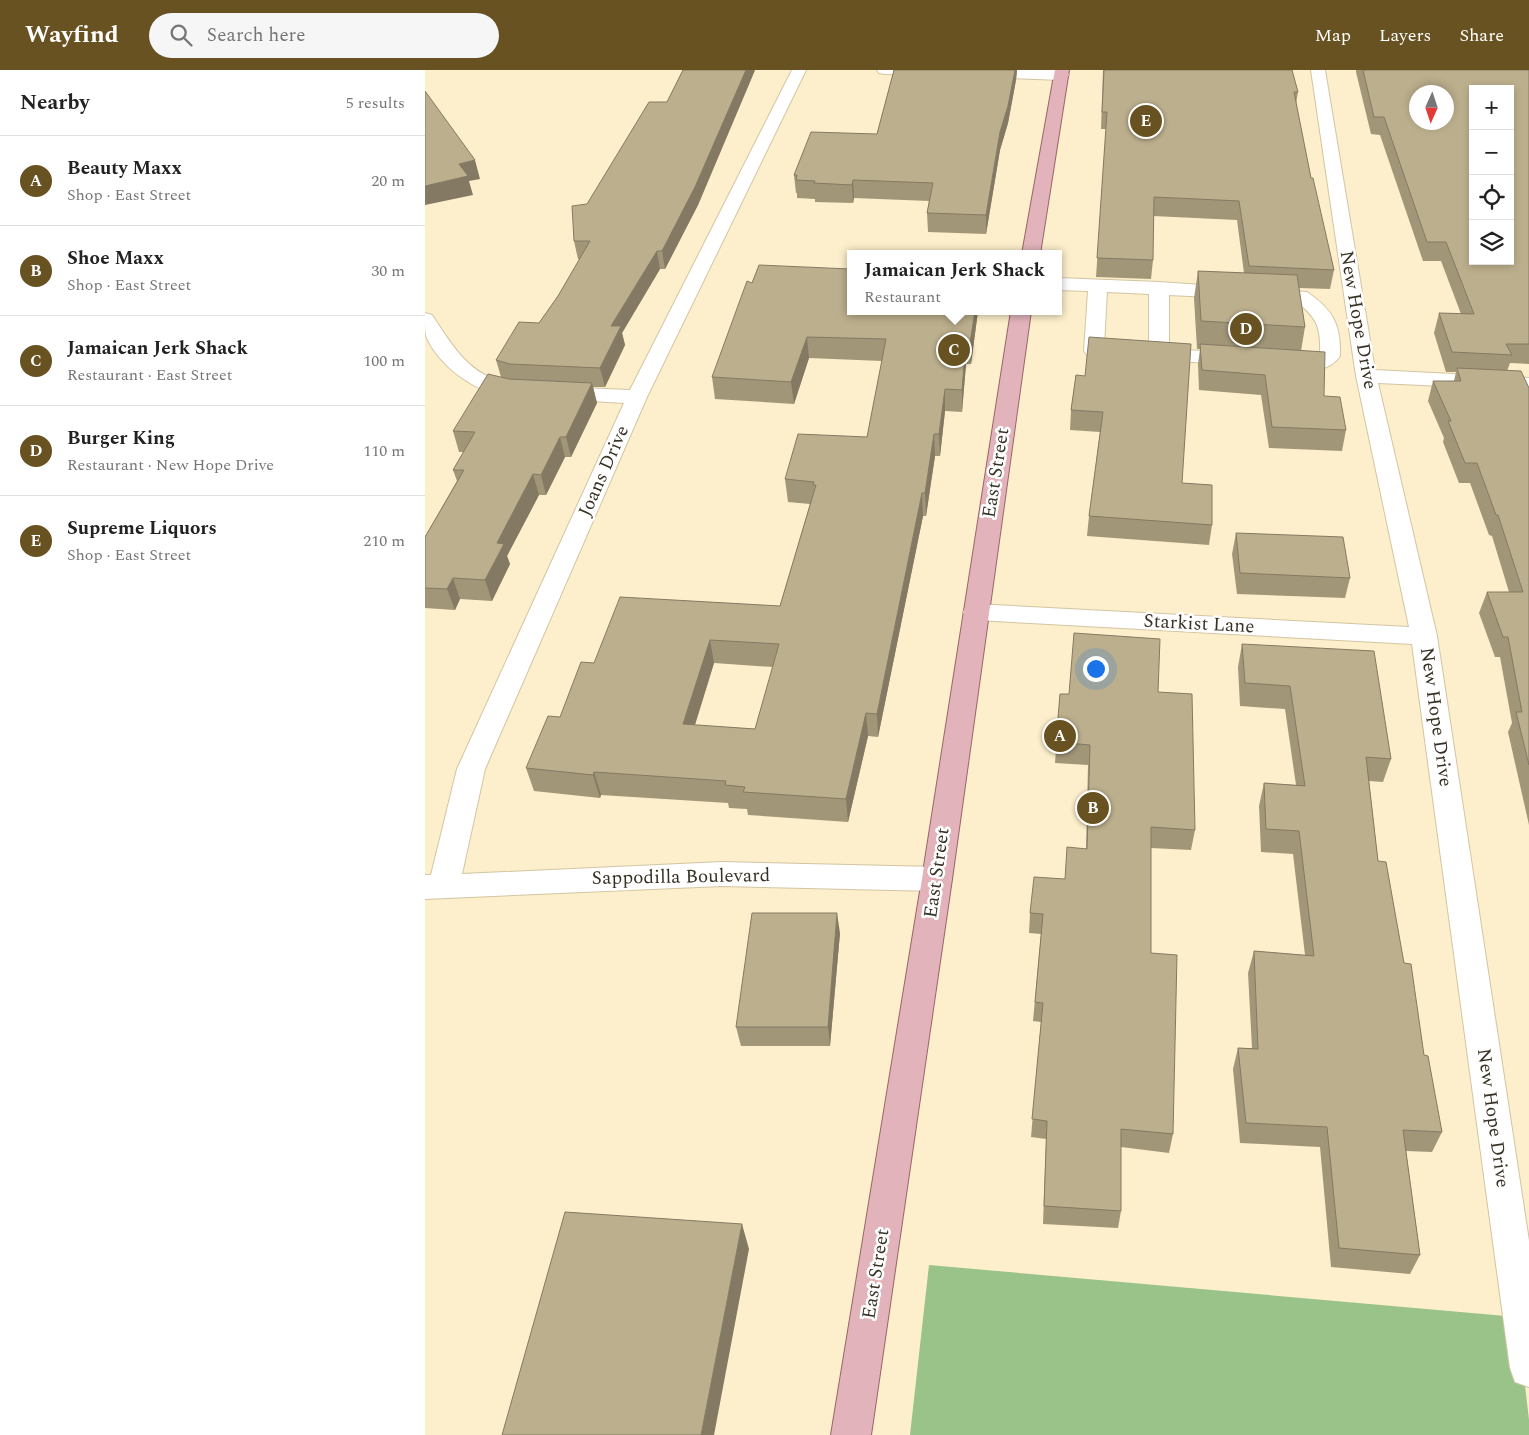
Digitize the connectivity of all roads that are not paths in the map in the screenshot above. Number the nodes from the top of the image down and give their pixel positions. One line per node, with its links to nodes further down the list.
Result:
1 (799, 70): 16 (street, Joans Drive)
2 (884, 70): 4 (street)
3 (1318, 70): 14 (street, New Hope Drive)
4 (943, 72)
5 (963, 72): 6 (street)
6 (1062, 73): 7 (main road)
7 (1032, 250)
8 (1062, 284): 9 (street)
9 (1098, 286): 10 (street); 13 (street)
10 (1159, 288): 13 (street); 13 (street)
11 (1020, 315): 17 (main road, East Street)
12 (425, 319): 16 (street)
13 (1159, 355)
14 (1366, 376): 15 (street); 18 (street, New Hope Drive)
15 (1529, 384)
16 (637, 397): 20 (street, Joans Drive)
17 (975, 612): 18 (street, Starkist Lane); 19 (main road, East Street)
18 (1424, 636): 21 (street, New Hope Drive)
19 (937, 879): 20 (street, Sappodilla Boulevard); 22 (main road, East Street)
20 (435, 886)
21 (1529, 1368)
22 (851, 1435)

